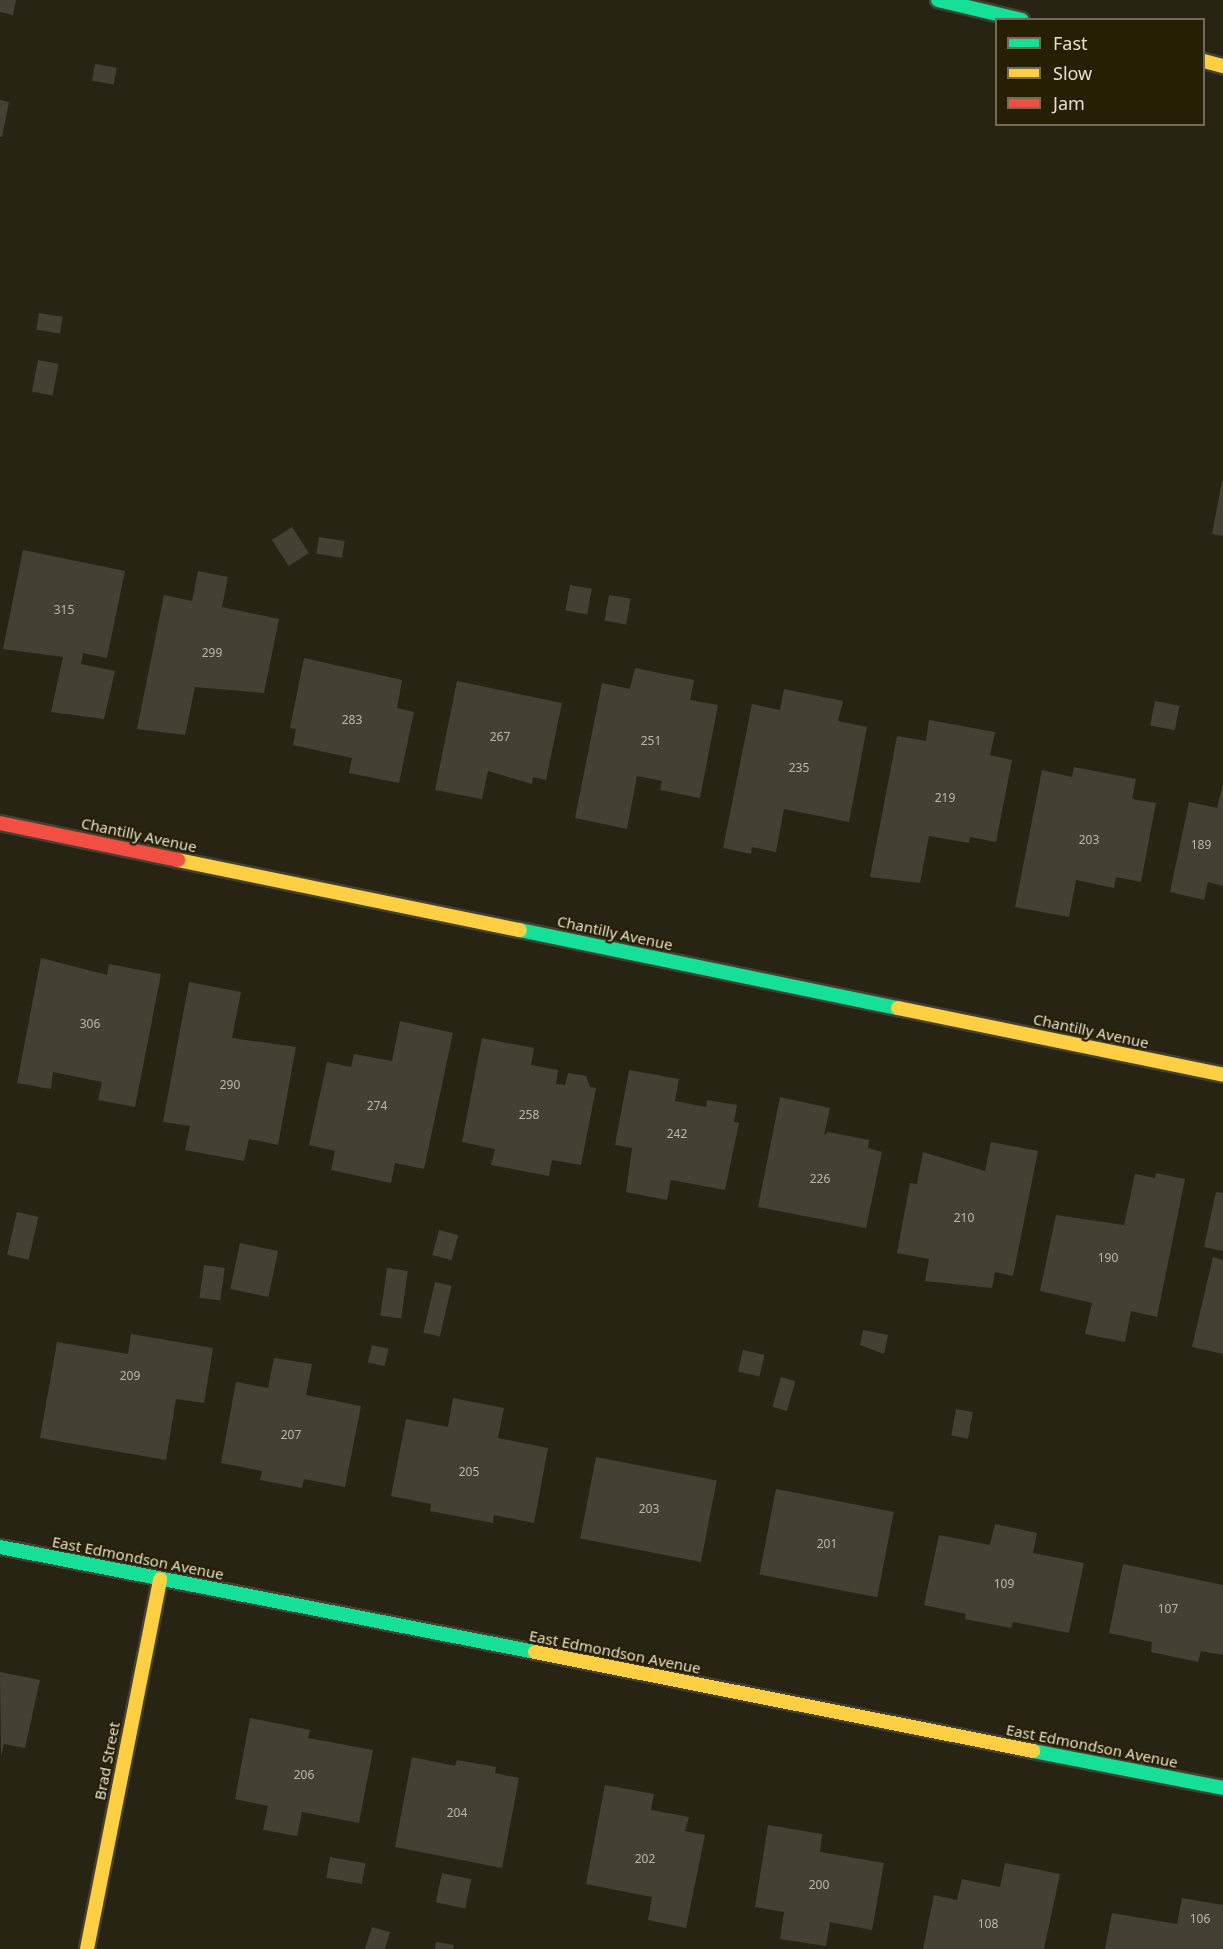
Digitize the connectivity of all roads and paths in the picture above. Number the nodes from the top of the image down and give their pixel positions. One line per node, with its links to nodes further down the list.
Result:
1 (938, 0): 2 (street)
2 (1014, 18)
3 (1205, 62): 4 (street)
4 (1223, 66)
5 (0, 823): 6 (street, Chantilly Avenue)
6 (1223, 1075)
7 (0, 1547): 8 (street, East Edmondson Avenue)
8 (160, 1579): 9 (street, East Edmondson Avenue); 10 (street, Brad Street)
9 (1223, 1788)
10 (87, 1949)

